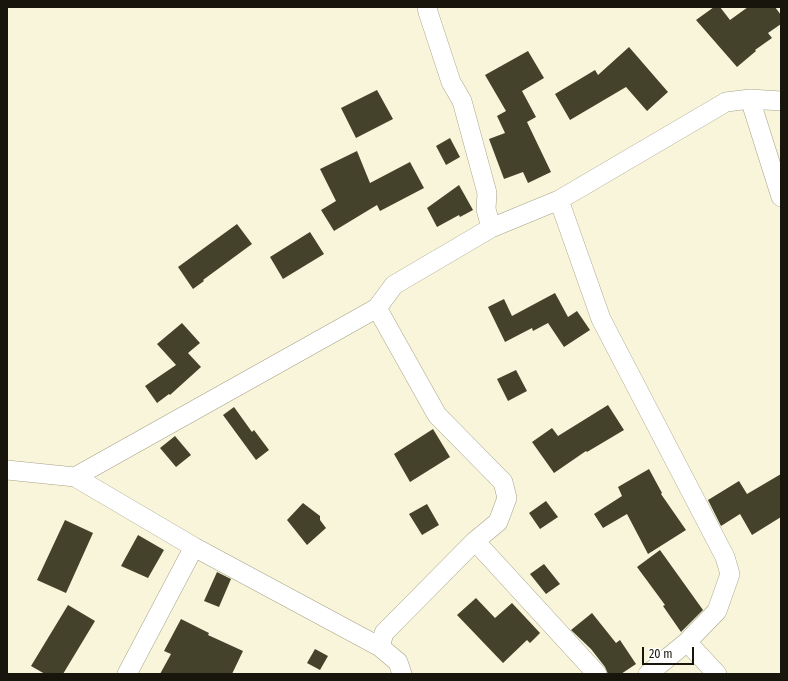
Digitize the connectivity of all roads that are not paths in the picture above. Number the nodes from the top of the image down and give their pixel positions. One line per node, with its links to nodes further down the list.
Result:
1 (427, 7): 6 (street)
2 (750, 99): 3 (street); 4 (street); 5 (street)
3 (781, 101)
4 (781, 197)
5 (559, 200): 6 (street); 12 (street)
6 (491, 228): 7 (street)
7 (377, 308): 9 (street); 10 (street)
8 (7, 470): 9 (street)
9 (74, 476): 11 (street)
10 (475, 541): 13 (street); 16 (street)
11 (194, 547): 13 (street); 14 (street)
12 (687, 642): 17 (street); 18 (street)
13 (380, 647): 15 (street)
14 (127, 674)
15 (402, 674)
16 (597, 674)
17 (648, 674)
18 (717, 674)

